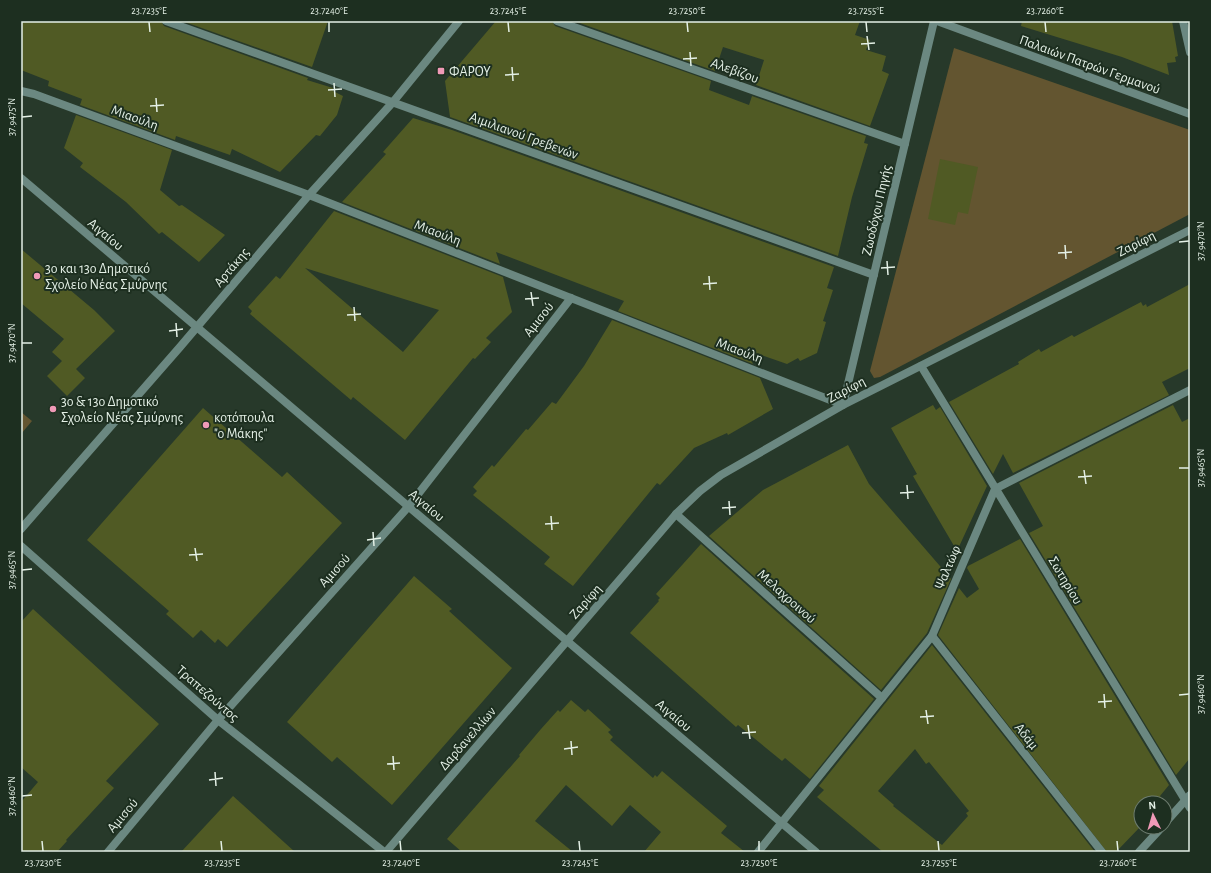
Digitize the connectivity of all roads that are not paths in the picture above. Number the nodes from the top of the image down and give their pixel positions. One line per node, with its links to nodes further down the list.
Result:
1 (166, 21): 8 (street, Αιμιλιανού Γρεβενών)
2 (459, 21): 8 (street, Αρτάκης)
3 (557, 21): 10 (street, Αλεβίζου)
4 (935, 21): 9 (street, Παλαιών Πατρών Γερμανού); 10 (street, Ζωοδόχου Πηγής)
5 (1183, 21): 6 (street)
6 (1190, 52)
7 (21, 91): 12 (street, Μιαούλη)
8 (393, 102): 12 (street, Αρτάκης); 14 (street, Αιμιλιανού Γρεβενών)
9 (1190, 114)
10 (905, 144): 14 (street, Ζωοδόχου Πηγής)
11 (21, 178): 16 (street, Αιγαίου)
12 (309, 195): 15 (street, Μιαούλη); 16 (street, Αρτάκης)
13 (1190, 230): 17 (street, Ζαρίφη)
14 (874, 275): 19 (street, Ζωοδόχου Πηγής)
15 (571, 298): 19 (street, Μιαούλη); 21 (street, Αμισού)
16 (197, 328): 21 (street, Αιγαίου); 23 (street, Αρτάκης)
17 (921, 366): 19 (street, Ζαρίφη); 20 (street, Σωτηρίου)
18 (1190, 390): 20 (street)
19 (843, 405): 22 (street, Ζαρίφη)
20 (995, 489): 25 (street, Ψαλτώφ); 29 (street, Σωτηρίου)
21 (408, 506): 26 (street, Αιγαίου); 28 (street, Αμισού)
22 (676, 514): 26 (street, Ζαρίφη); 27 (street, Μελαχροινού)
23 (21, 529)
24 (21, 546): 28 (street, Τραπεζούντος)
25 (932, 636): 27 (street, Ψαλτώφ); 38 (street, Αδάμ)
26 (567, 641): 32 (street, Αιγαίου); 35 (street, Δαρδανελλίων)
27 (882, 698): 32 (street, Ψαλτώφ)
28 (218, 720): 34 (street, Αμισού); 35 (street, Τραπεζούντος)
29 (1188, 797): 30 (street, Σωτηρίου); 31 (street)
30 (1190, 808)
31 (1173, 814)
32 (782, 823): 36 (street, Ψαλτώφ); 37 (street, Αιγαίου)
33 (1155, 835): 39 (street)
34 (108, 852)
35 (385, 852)
36 (758, 852)
37 (816, 852)
38 (1102, 852)
39 (1140, 852)

